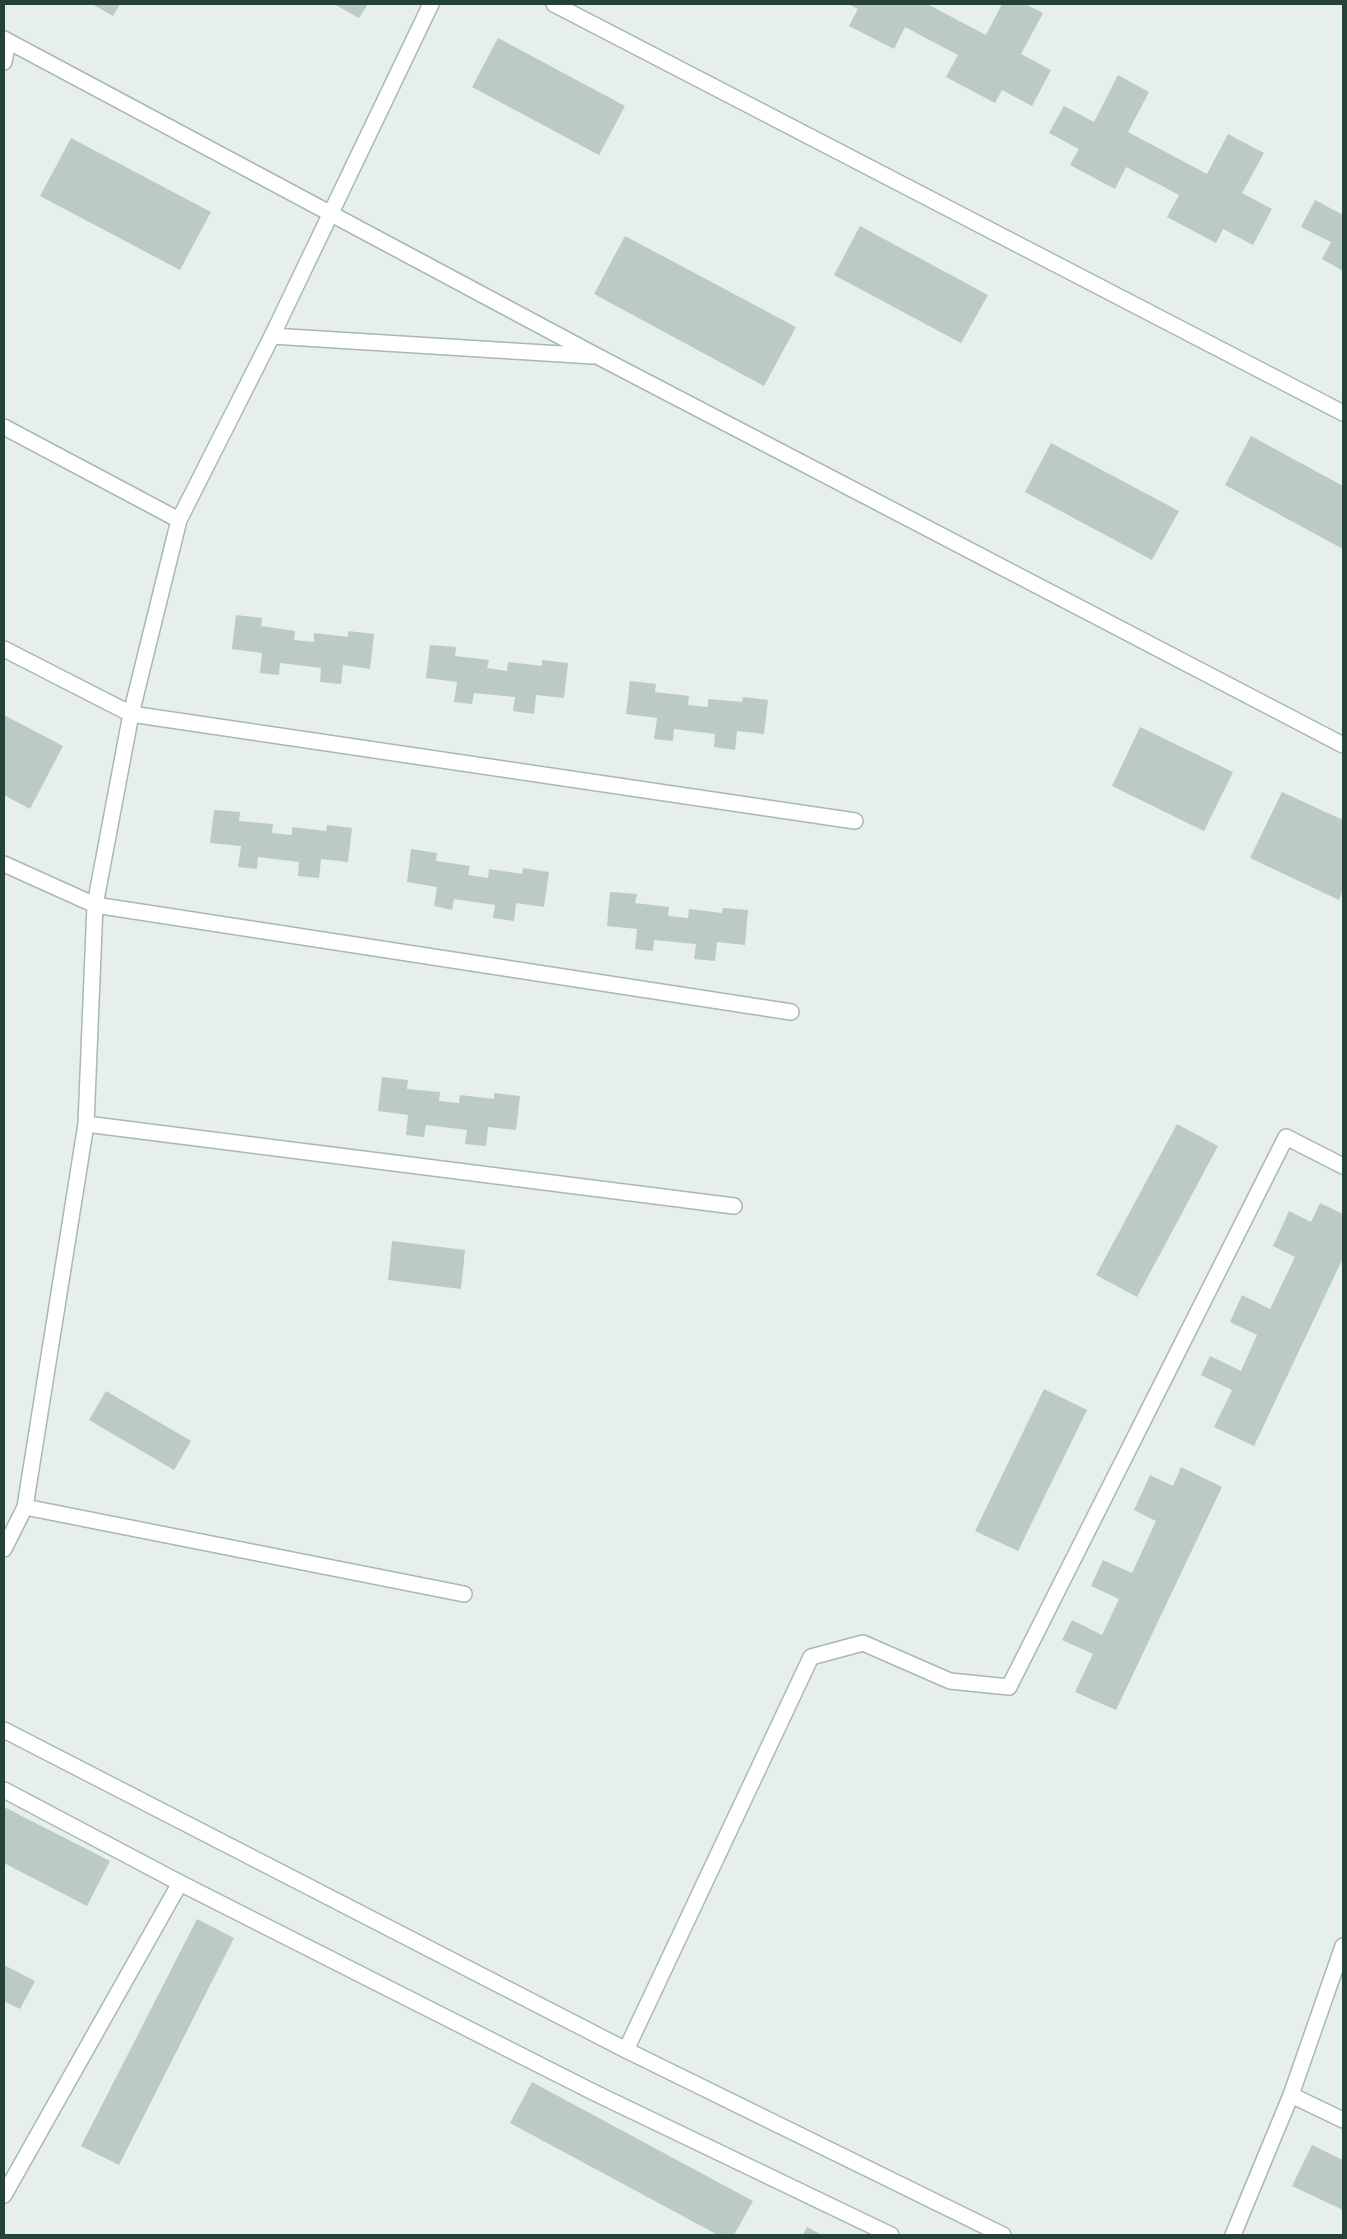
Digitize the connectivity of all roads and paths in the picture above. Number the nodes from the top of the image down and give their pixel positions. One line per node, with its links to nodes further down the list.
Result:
1 (431, 4): 5 (street)
2 (554, 4): 8 (street)
3 (6, 40): 4 (street); 5 (street)
4 (4, 62)
5 (331, 212): 6 (street); 7 (street)
6 (272, 336): 7 (street); 10 (street)
7 (598, 356): 13 (street)
8 (1343, 413)
9 (4, 426): 10 (street)
10 (179, 520): 12 (street)
11 (4, 649): 12 (street)
12 (130, 714): 14 (street); 16 (street)
13 (1343, 745)
14 (856, 821)
15 (4, 864): 16 (street)
16 (95, 905): 17 (street); 18 (street)
17 (791, 1012)
18 (86, 1124): 20 (street); 21 (street)
19 (1343, 1166): 28 (street)
20 (734, 1206)
21 (24, 1507): 22 (street); 23 (street)
22 (4, 1549)
23 (464, 1594)
24 (4, 1730): 28 (street)
25 (4, 1790): 26 (street)
26 (180, 1883): 31 (street); 32 (street)
27 (1343, 1946): 29 (street)
28 (626, 2050): 33 (street)
29 (1291, 2094): 30 (street); 34 (street)
30 (1343, 2120)
31 (4, 2195)
32 (891, 2235)
33 (1003, 2235)
34 (1233, 2235)

